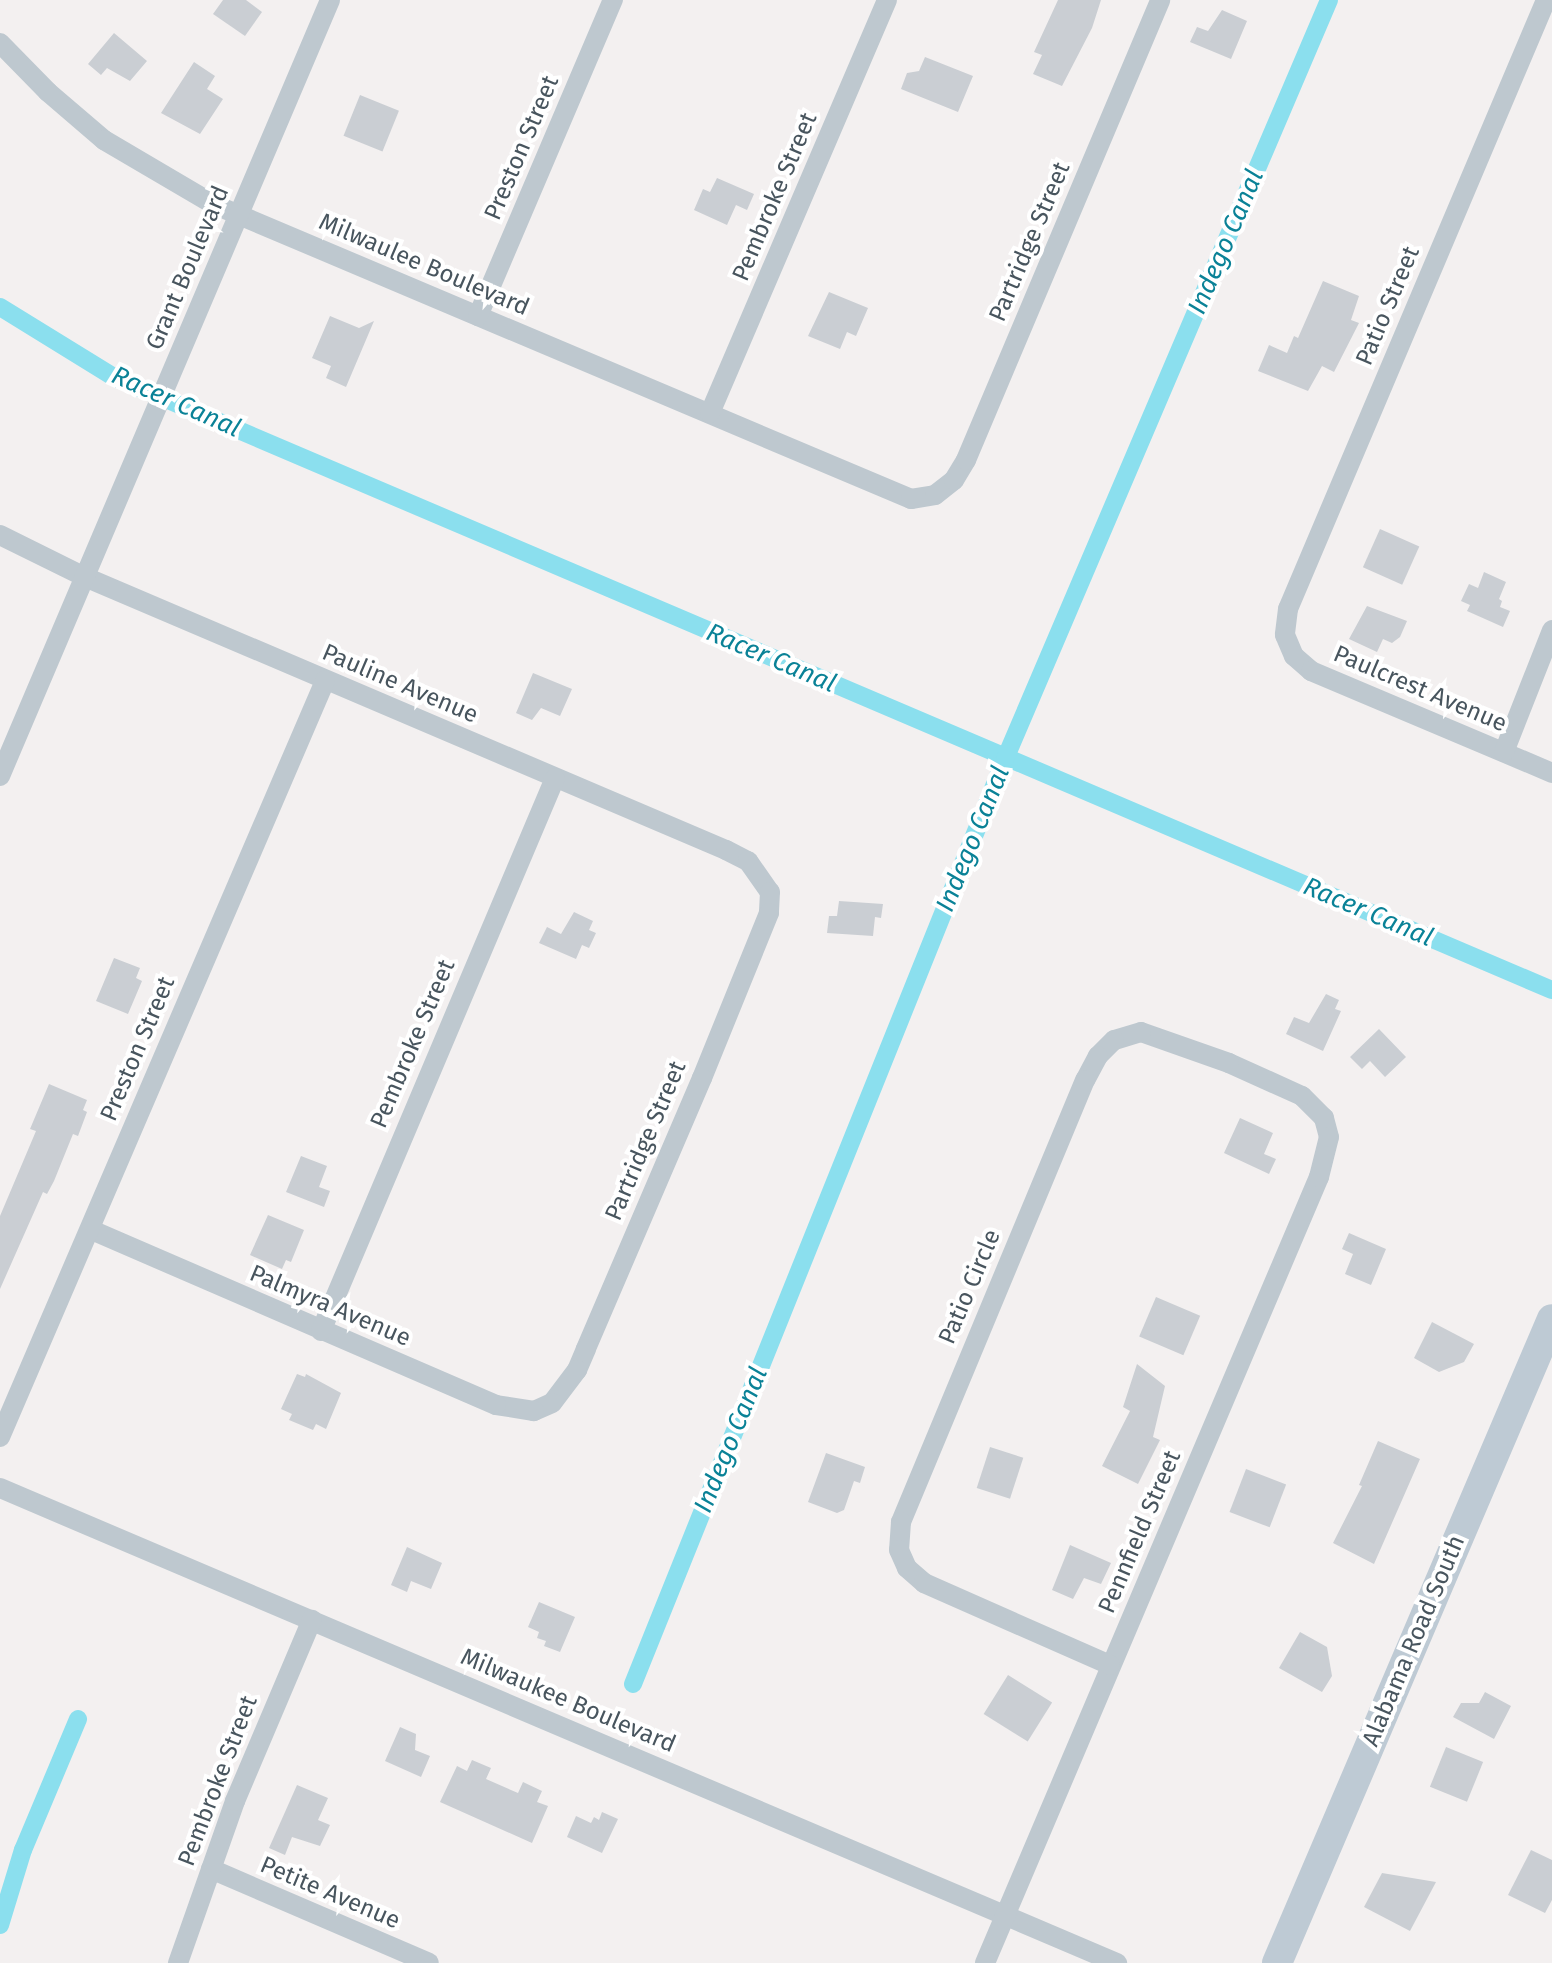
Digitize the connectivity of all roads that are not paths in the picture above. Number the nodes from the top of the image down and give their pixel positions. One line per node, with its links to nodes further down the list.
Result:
1 (330, 0): 7 (street, Grant Boulevard)
2 (613, 0): 8 (street, Preston Street)
3 (887, 0): 9 (street, Pembroke Street)
4 (1160, 0): 10 (street, Partridge Street)
5 (1546, 0): 14 (street, Patio Street)
6 (0, 43): 7 (street, Milwaulee Boulevard)
7 (239, 215): 8 (street, Milwaulee Boulevard); 12 (street, Grant Boulevard)
8 (478, 316): 9 (street, Milwaulee Boulevard)
9 (710, 413): 10 (street, Milwaulee Boulevard)
10 (862, 480)
11 (0, 535): 12 (street, Pauline Avenue)
12 (85, 577): 15 (street, Pauline Avenue); 18 (street, Grant Boulevard)
13 (1552, 630): 16 (street)
14 (1285, 635): 16 (street, Paulcrest Avenue)
15 (325, 681): 19 (street, Pauline Avenue); 22 (street, Preston Street)
16 (1504, 752): 17 (street, Paulcrest Avenue)
17 (1552, 773)
18 (0, 776)
19 (555, 778): 20 (street, Pauline Avenue); 24 (street, Pembroke Street)
20 (770, 892): 25 (street, Partridge Street)
21 (1324, 1118): 29 (street, Pennfield Street); 29 (street, Patio Circle)
22 (91, 1230): 24 (street, Palmyra Avenue); 26 (street, Preston Street)
23 (1552, 1319): 36 (street, Alabama Road South)
24 (321, 1331): 25 (street, Palmyra Avenue)
25 (552, 1403)
26 (0, 1437)
27 (0, 1488): 28 (street, Milwaukee Boulevard)
28 (312, 1620): 30 (street, Pembroke Street); 31 (street, Milwaukee Boulevard)
29 (1110, 1665): 31 (street, Pennfield Street)
30 (211, 1869): 32 (street, Pembroke Street); 33 (street, Petite Avenue)
31 (1005, 1916): 34 (street, Pennfield Street); 35 (street, Milwaukee Boulevard)
32 (178, 1963)
33 (429, 1963)
34 (985, 1963)
35 (1117, 1963)
36 (1277, 1963)

